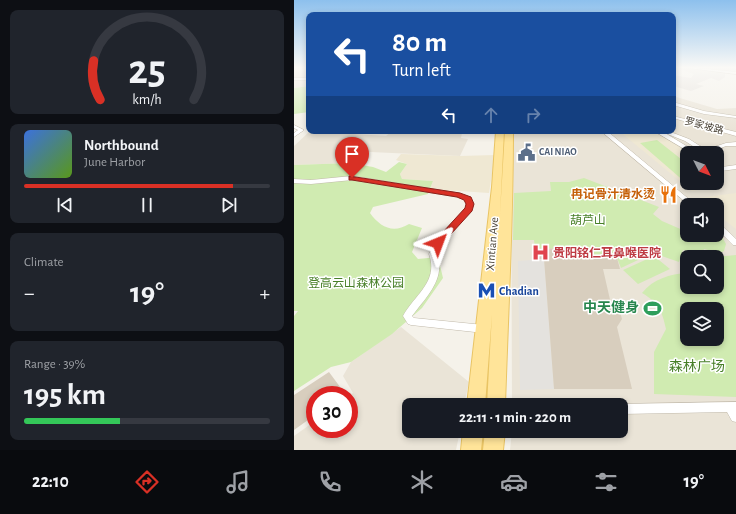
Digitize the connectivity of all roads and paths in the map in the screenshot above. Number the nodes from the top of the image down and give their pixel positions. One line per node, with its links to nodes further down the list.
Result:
1 (676, 103): 2 (street, 罗家坡路)
2 (736, 117)
3 (676, 118): 10 (street, 罗家坡路)
4 (294, 126): 11 (street)
5 (500, 134): 20 (main road, Xintian Ave)
6 (509, 134): 22 (main road, Xintian Ave)
7 (608, 134): 17 (street)
8 (662, 134): 13 (street)
9 (671, 134): 12 (street, 罗家坡路)
10 (736, 134)
11 (294, 135)
12 (736, 144)
13 (683, 146)
14 (736, 167): 15 (street)
15 (724, 168)
16 (294, 181): 20 (street)
17 (685, 198)
18 (724, 232): 19 (street)
19 (736, 243)
20 (484, 329): 21 (main road, Xintian Ave)
21 (477, 398)
22 (496, 398)
23 (733, 407): 24 (street); 25 (street)
24 (628, 408)
25 (736, 417)
26 (473, 438): 28 (main road)
27 (495, 438): 29 (main road)
28 (471, 450)
29 (494, 450)

